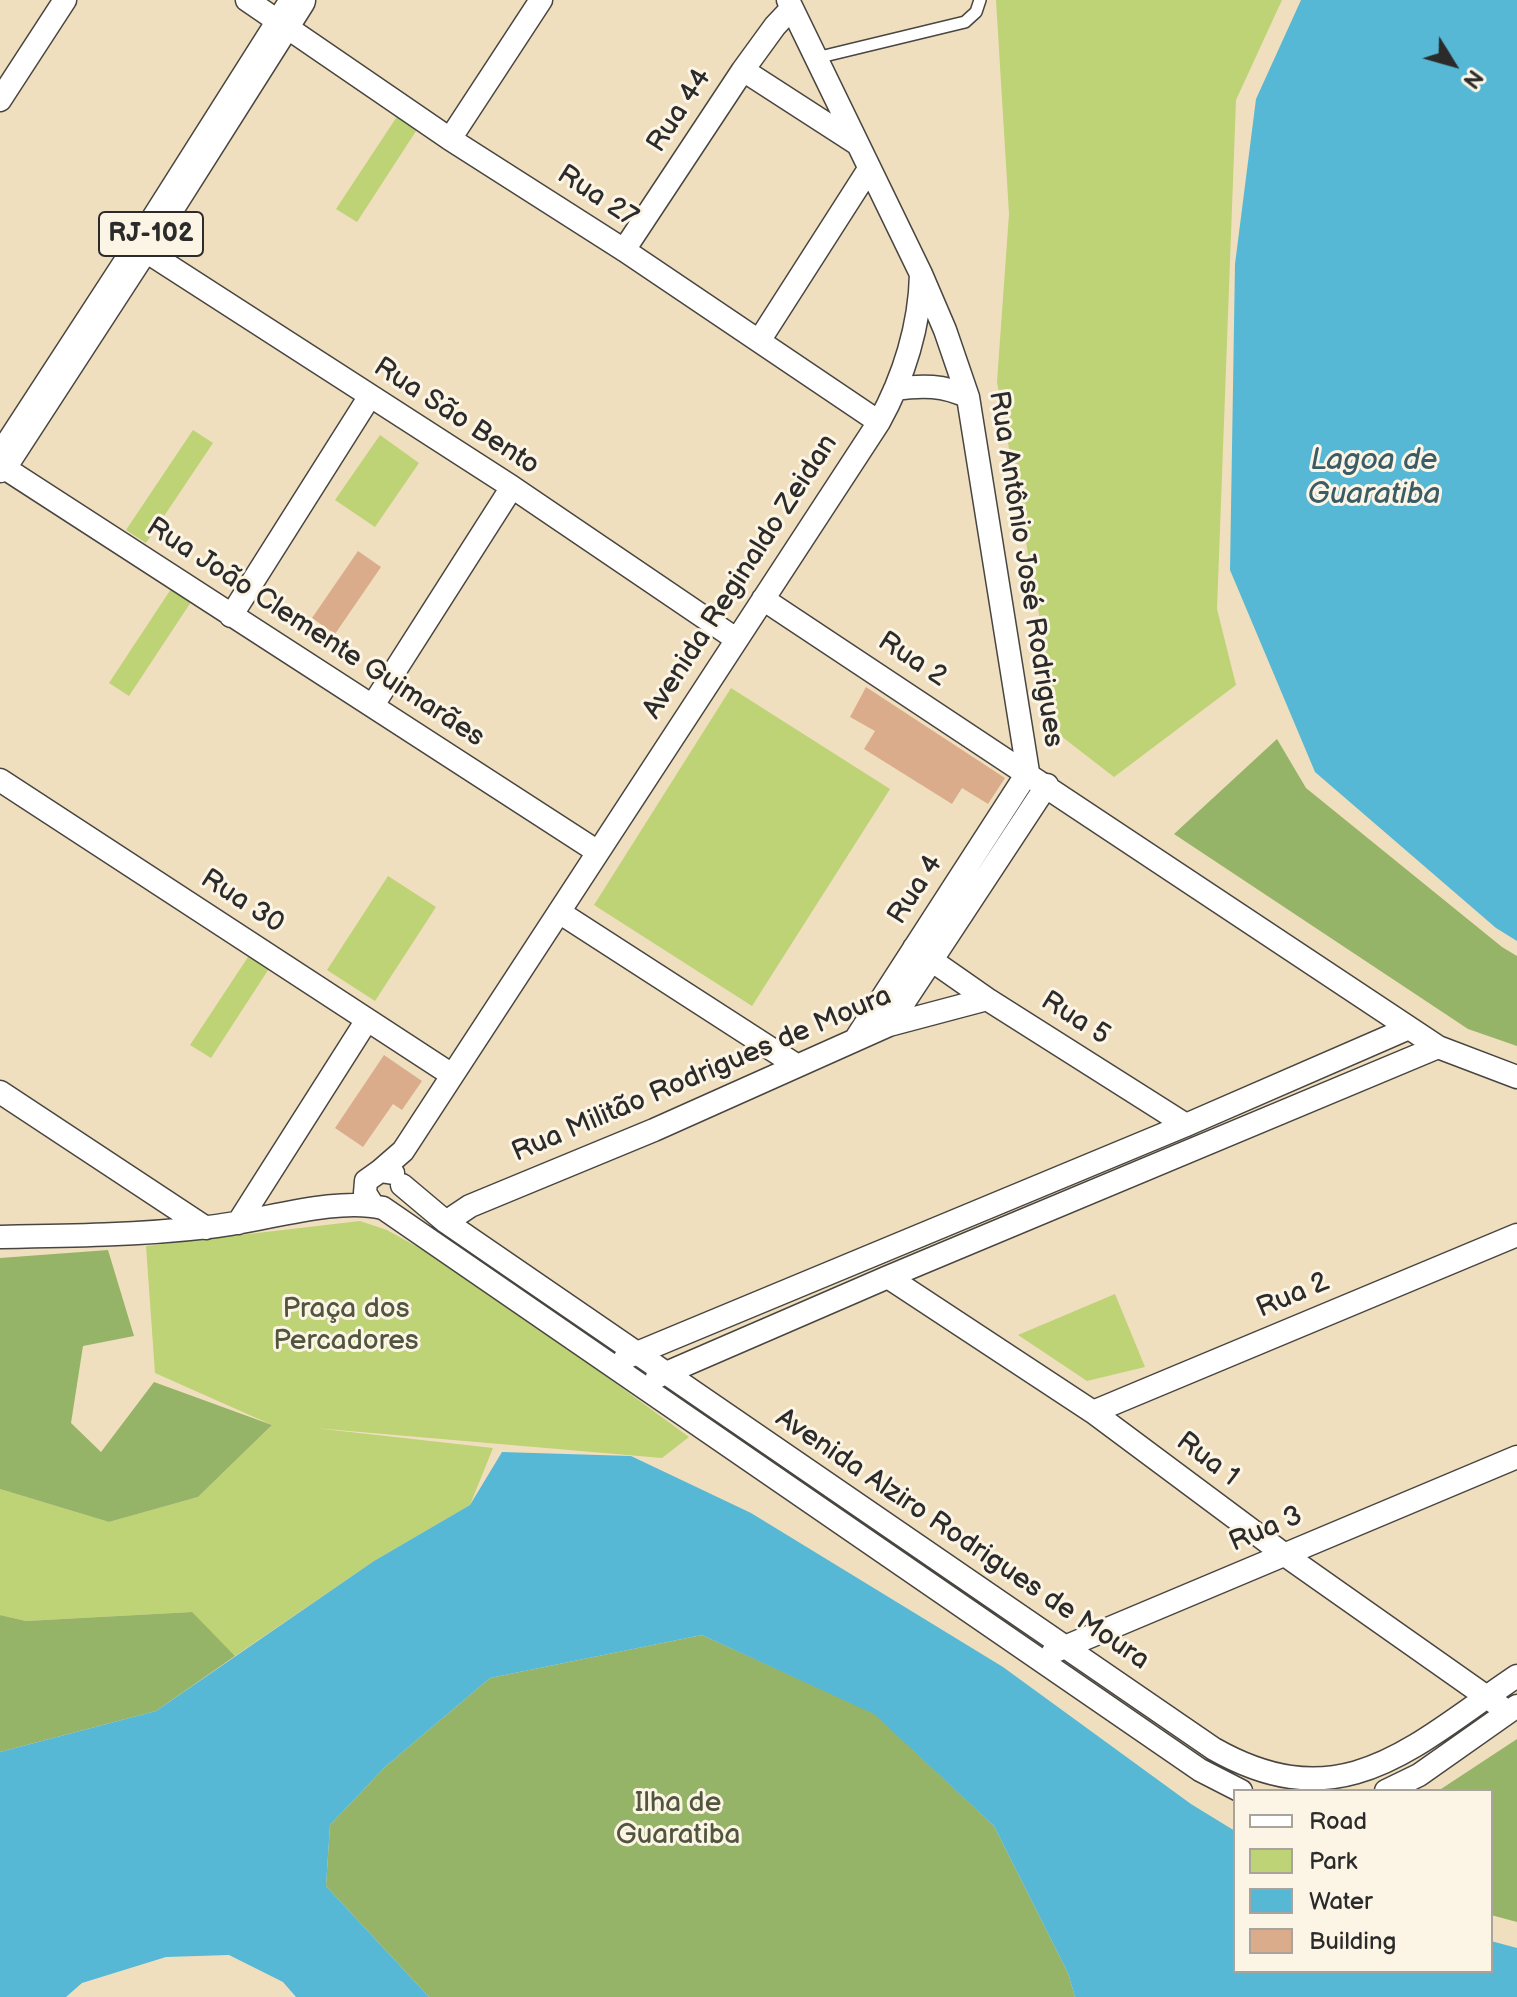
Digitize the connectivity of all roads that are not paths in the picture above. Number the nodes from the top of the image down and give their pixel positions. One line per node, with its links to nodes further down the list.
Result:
1 (65, 0): 9 (street)
2 (247, 0): 6 (street, Rua 27)
3 (541, 0): 10 (street)
4 (980, 0): 7 (lane)
5 (789, 5): 7 (street); 8 (street, Rua 44)
6 (290, 12): 10 (street, Rua 27); 13 (main road, RJ-102)
7 (816, 58): 11 (street)
8 (743, 70): 11 (street); 14 (street, Rua 44)
9 (0, 100)
10 (450, 139): 14 (street, Rua 27)
11 (858, 144): 12 (street)
12 (869, 169): 15 (street); 16 (street)
13 (141, 248): 18 (street, Rua São Bento); 21 (main road, RJ-102)
14 (624, 250): 16 (street, Rua 27)
15 (921, 274): 17 (street, Avenida Reginaldo Zeidan); 19 (street, Rua Antônio José Rodrigues)
16 (759, 341): 20 (street, Rua 27)
17 (895, 389): 19 (street); 20 (street, Avenida Reginaldo Zeidan)
18 (370, 396): 22 (street, Rua São Bento); 24 (street)
19 (968, 397): 27 (street, Rua Antônio José Rodrigues)
20 (879, 422): 23 (street, Avenida Reginaldo Zeidan)
21 (0, 465): 24 (street, Rua João Clemente Guimarães)
22 (512, 487): 25 (street, Rua São Bento); 26 (street)
23 (763, 599): 25 (street, Avenida Reginaldo Zeidan); 27 (street, Rua 2)
24 (231, 616): 26 (street, Rua João Clemente Guimarães)
25 (736, 639): 29 (street, Avenida Reginaldo Zeidan)
26 (373, 705): 29 (street, Rua João Clemente Guimarães)
27 (1037, 779): 31 (street, Rua 4); 35 (street, Rua Antônio José Rodrigues)
28 (0, 780): 33 (street, Rua 30)
29 (598, 852): 30 (street, Avenida Reginaldo Zeidan)
30 (559, 912): 38 (street); 39 (street, Avenida Reginaldo Zeidan)
31 (923, 954): 32 (street, Rua 5); 34 (street, Rua 4); 36 (street, Rua 4)
32 (987, 999): 34 (street, Rua Militão Rodrigues de Moura); 42 (street, Rua 5)
33 (367, 1020): 39 (street, Rua 30); 44 (street)
34 (889, 1025): 36 (street, Rua Militão Rodrigues de Moura)
35 (1409, 1028): 37 (street, Rua Antônio José Rodrigues); 42 (street)
36 (855, 1040): 38 (street, Rua Militão Rodrigues de Moura)
37 (1438, 1047): 40 (street, Rua Antônio José Rodrigues); 54 (street)
38 (796, 1065): 49 (street, Rua Militão Rodrigues de Moura)
39 (452, 1075): 43 (street, Avenida Reginaldo Zeidan)
40 (1517, 1077)
41 (0, 1092): 50 (street)
42 (1186, 1125): 55 (street)
43 (387, 1179): 45 (street); 46 (street, Avenida Reginaldo Zeidan); 46 (street); 49 (street, Avenida Alziro Rodrigues de Moura)
44 (260, 1189): 47 (street); 48 (street)
45 (328, 1206): 46 (street); 47 (street)
46 (378, 1206): 53 (street, Avenida Alziro Rodrigues de Moura)
47 (300, 1213): 48 (street)
48 (238, 1223): 50 (street)
49 (454, 1227): 53 (street); 55 (street, Avenida Alziro Rodrigues de Moura)
50 (206, 1228): 52 (street)
51 (1517, 1235): 60 (street, Rua 2)
52 (0, 1237)
53 (448, 1252): 56 (street, Avenida Alziro Rodrigues de Moura)
54 (888, 1277): 57 (street); 60 (street, Rua 1)
55 (636, 1353): 56 (street); 57 (street, Avenida Alziro Rodrigues de Moura)
56 (612, 1364): 58 (street, Avenida Alziro Rodrigues de Moura)
57 (665, 1373): 58 (street); 59 (street, Avenida Alziro Rodrigues de Moura)
58 (642, 1385): 61 (street, Avenida Alziro Rodrigues de Moura)
59 (707, 1401): 61 (street); 64 (street, Avenida Alziro Rodrigues de Moura)
60 (1093, 1412): 63 (street, Rua 1)
61 (687, 1418): 65 (street, Avenida Alziro Rodrigues de Moura)
62 (1517, 1457): 63 (street, Rua 3)
63 (1285, 1555): 64 (street, Rua 3); 67 (street, Rua 1)
64 (1064, 1647): 65 (street, Rua 3); 67 (street, Avenida Alziro Rodrigues de Moura)
65 (1038, 1659): 69 (street, Avenida Alziro Rodrigues de Moura)
66 (1517, 1676): 67 (street, Avenida Alziro Rodrigues de Moura)
67 (1486, 1696): 68 (street, Rua 1)
68 (1512, 1709): 70 (street)
69 (1237, 1789)
70 (1390, 1789)

